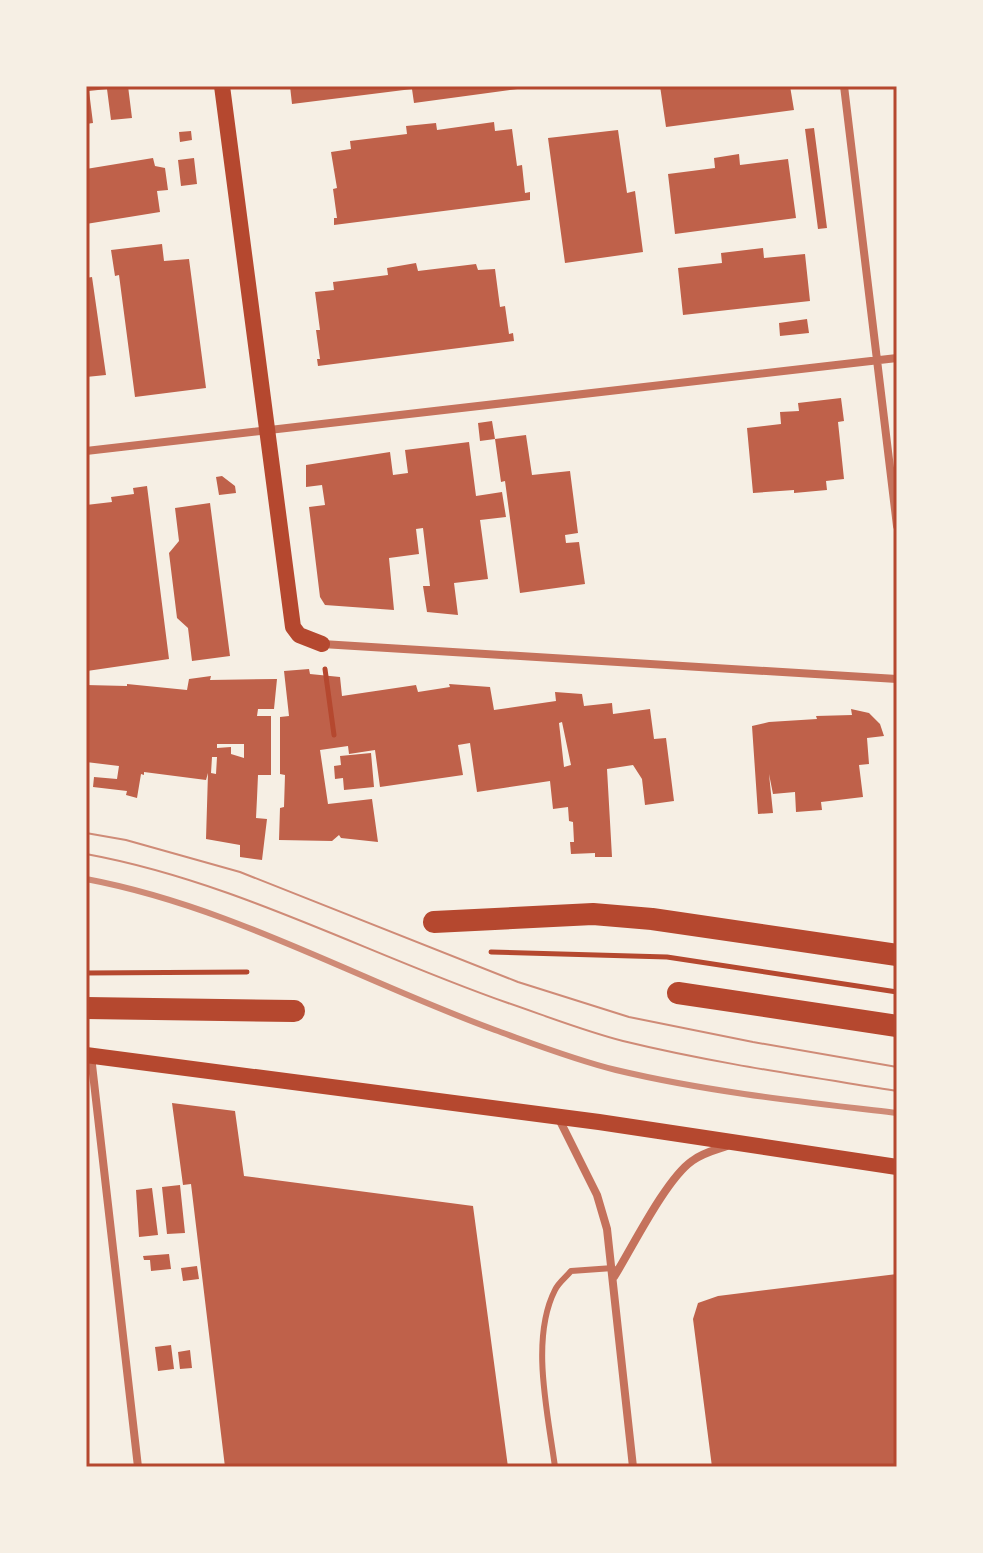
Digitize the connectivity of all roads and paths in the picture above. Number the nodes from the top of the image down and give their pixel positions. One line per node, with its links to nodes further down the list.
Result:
1 (222, 86): 5 (main road)
2 (844, 86): 4 (street)
3 (897, 358): 4 (street)
4 (879, 361): 5 (street); 7 (street)
5 (267, 429): 6 (street); 8 (main road)
6 (86, 451)
7 (897, 526)
8 (322, 644): 9 (street); 10 (path)
9 (897, 679)
10 (334, 735)
11 (434, 922): 12 (highway)
12 (897, 955)
13 (247, 972): 14 (path)
14 (86, 973)
15 (678, 993): 18 (highway)
16 (86, 1008): 17 (highway)
17 (294, 1011)
18 (897, 1026)
19 (89, 1055): 20 (main road); 25 (street)
20 (557, 1117): 21 (main road); 23 (street)
21 (735, 1143): 22 (main road); 24 (street)
22 (897, 1167)
23 (613, 1268): 24 (street); 26 (lane)
24 (614, 1278): 27 (street)
25 (138, 1467)
26 (555, 1467)
27 (633, 1467)

